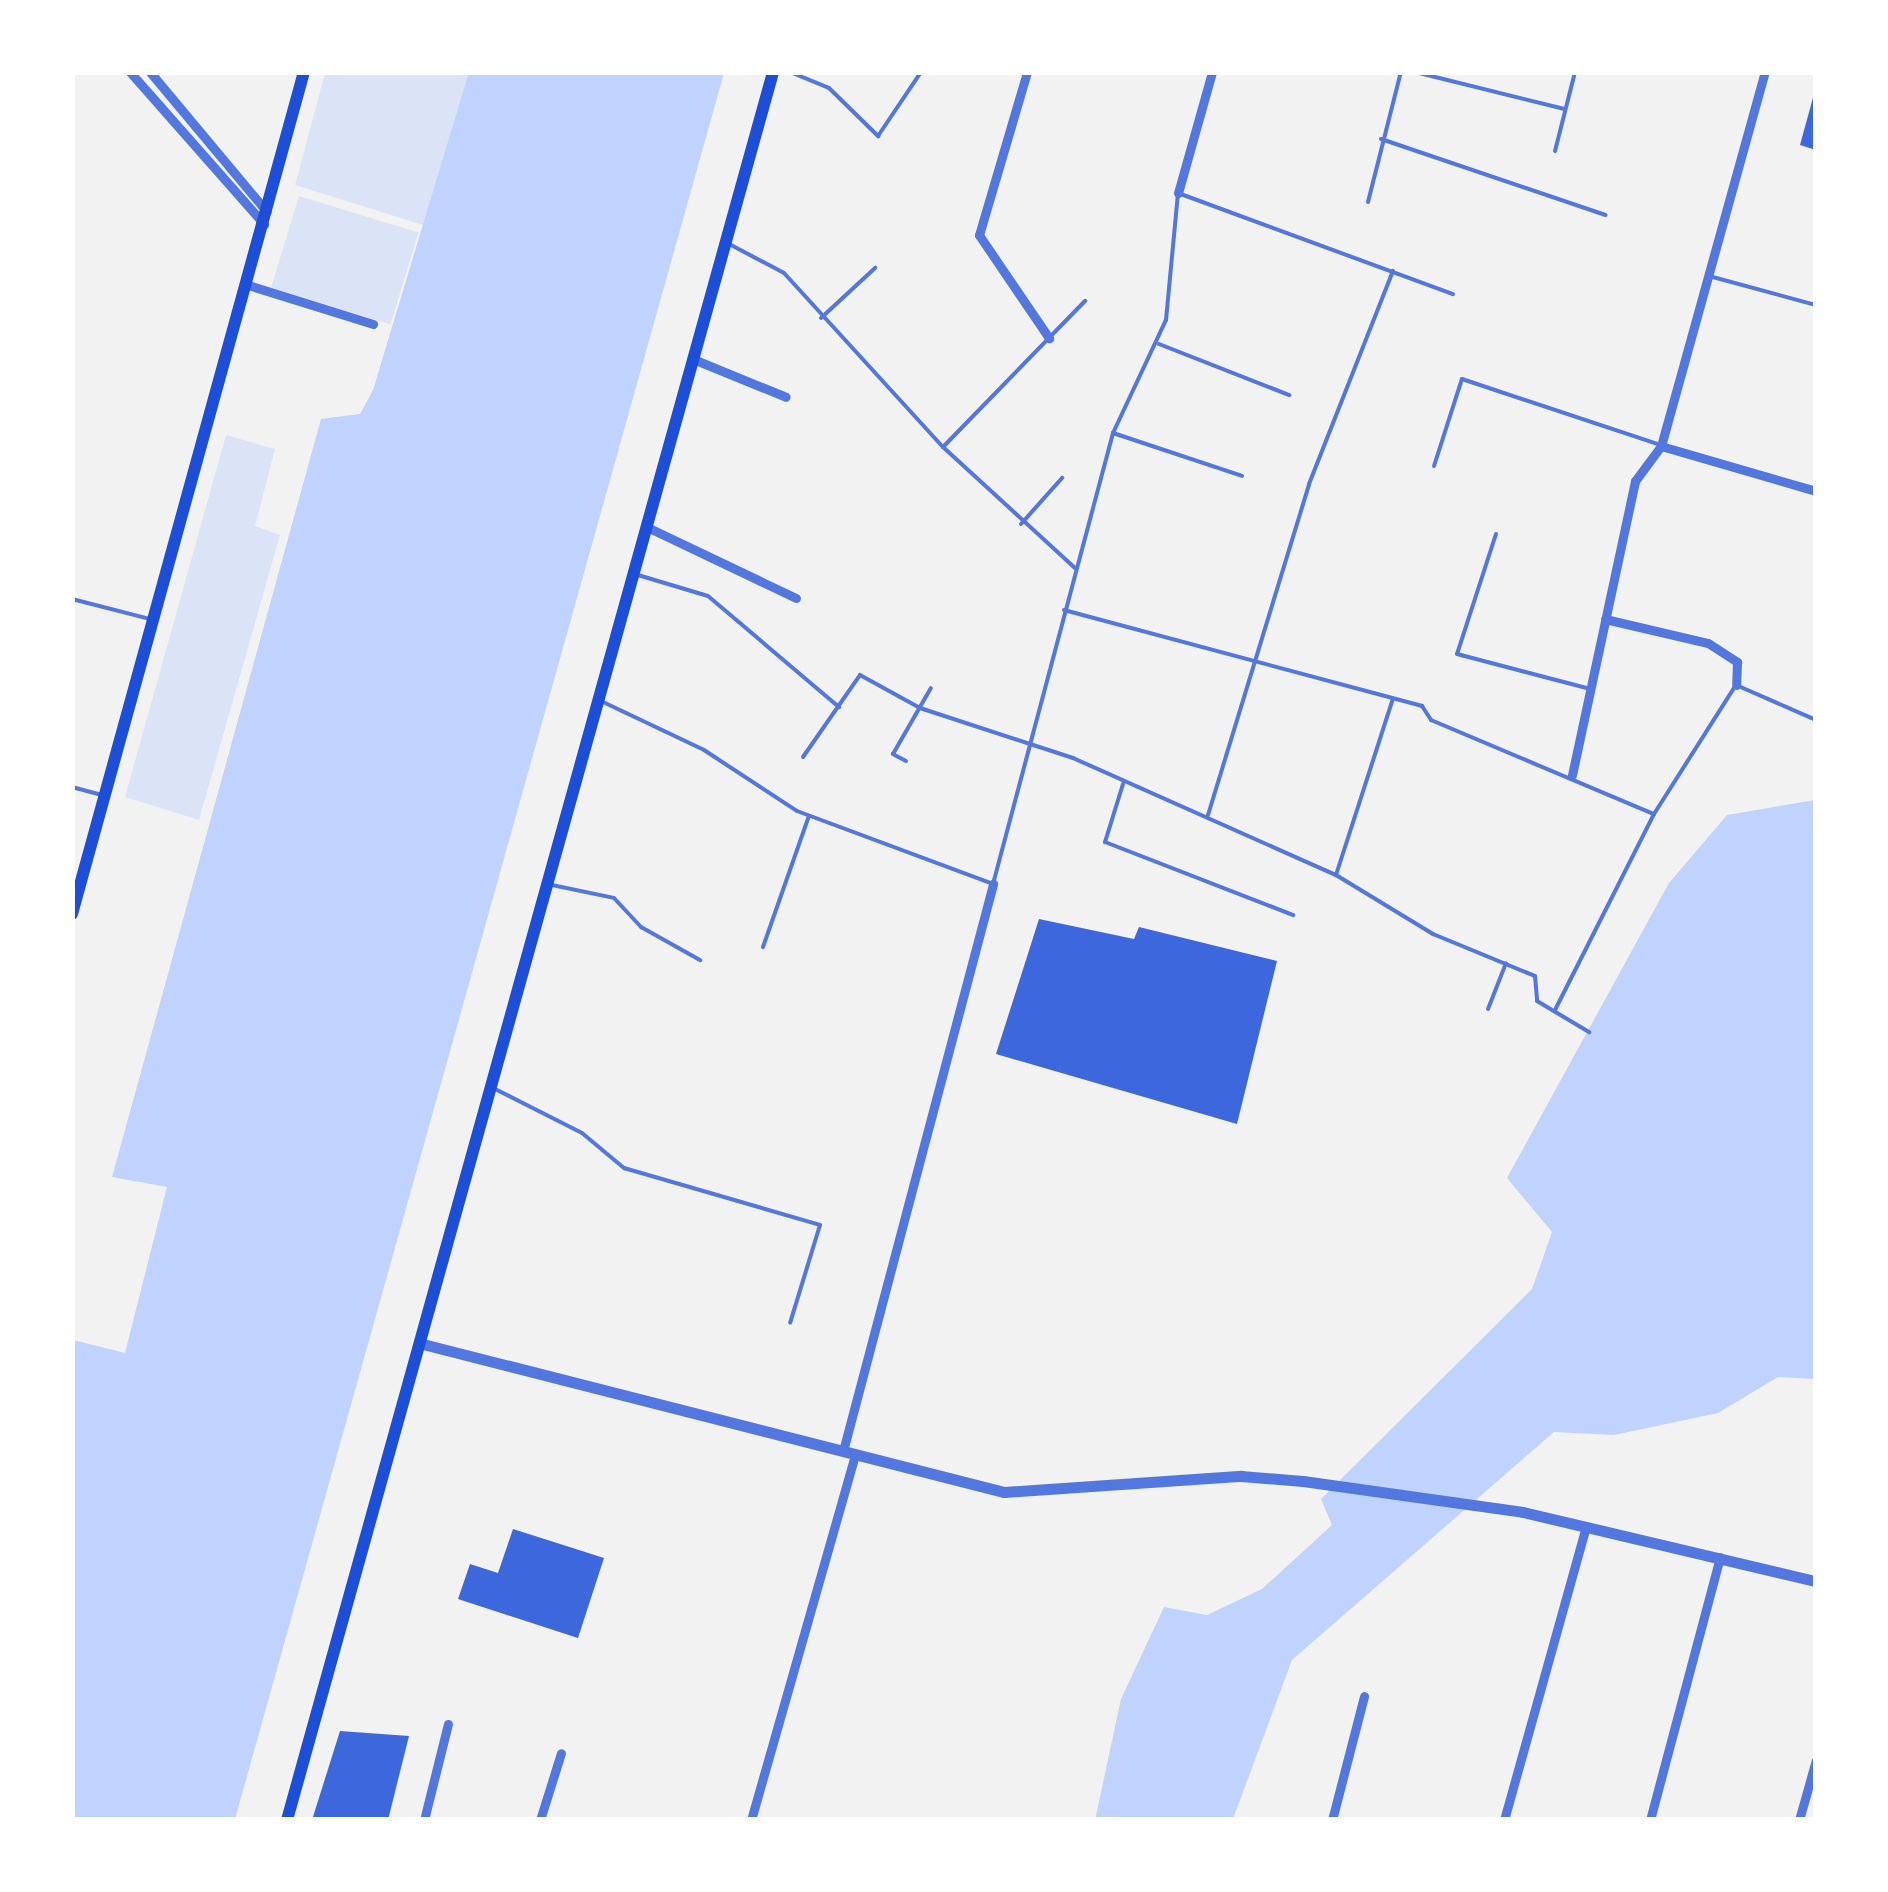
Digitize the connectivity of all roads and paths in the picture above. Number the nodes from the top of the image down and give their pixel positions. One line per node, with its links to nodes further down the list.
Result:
1 (130, 72): 19 (street)
2 (150, 72): 19 (street)
3 (304, 72): 19 (main road)
4 (773, 72): 20 (main road)
5 (790, 72): 6 (lane)
6 (921, 72)
7 (1027, 72): 30 (street)
8 (1212, 72): 16 (street)
9 (1401, 72): 14 (lane)
10 (1415, 72): 13 (lane)
11 (1575, 72): 13 (lane)
12 (1765, 72): 23 (street)
13 (1565, 109): 15 (lane)
14 (1380, 139): 17 (lane); 18 (lane)
15 (1555, 151)
16 (1178, 193): 22 (lane); 31 (lane)
17 (1368, 202)
18 (1605, 215)
19 (266, 218): 24 (main road)
20 (726, 243): 28 (lane); 32 (main road)
21 (875, 268): 28 (lane)
22 (1394, 270): 25 (lane); 52 (lane)
23 (1709, 276): 27 (lane); 36 (street)
24 (248, 285): 29 (street); 51 (main road)
25 (1453, 294)
26 (1085, 302): 30 (lane)
27 (1816, 305)
28 (820, 318): 37 (lane)
29 (373, 324)
30 (1049, 338): 37 (lane)
31 (1159, 344): 33 (lane); 35 (lane)
32 (693, 359): 34 (street); 43 (main road)
33 (1288, 395)
34 (786, 398)
35 (1114, 433): 39 (lane); 45 (lane)
36 (1662, 446): 38 (lane); 41 (street); 50 (street)
37 (943, 447): 42 (lane)
38 (1434, 466)
39 (1242, 476)
40 (1062, 478): 42 (lane)
41 (1816, 491)
42 (1021, 524): 45 (lane)
43 (646, 527): 46 (main road); 47 (street)
44 (1496, 534): 55 (lane)
45 (1074, 568): 49 (lane)
46 (634, 574): 56 (main road); 58 (lane)
47 (796, 598)
48 (72, 599): 51 (lane)
49 (1064, 610): 52 (lane); 61 (lane)
50 (1605, 619): 53 (street); 55 (street)
51 (154, 620): 67 (main road)
52 (1254, 660): 57 (lane); 69 (lane)
53 (1736, 685): 60 (lane); 68 (lane)
54 (931, 688): 59 (lane)
55 (1590, 689): 64 (street)
56 (598, 700): 70 (lane); 72 (main road)
57 (1392, 700): 64 (lane); 71 (lane)
58 (839, 706): 59 (lane); 62 (lane)
59 (920, 708): 61 (lane); 63 (lane)
60 (1816, 720)
61 (1028, 748): 65 (lane); 73 (lane)
62 (803, 757)
63 (906, 760)
64 (1572, 775): 68 (lane)
65 (1123, 784): 69 (lane); 76 (lane)
66 (72, 787): 67 (lane)
67 (105, 796): 74 (main road)
68 (1654, 814): 81 (lane)
69 (1208, 815): 71 (lane)
70 (808, 816): 73 (lane); 77 (lane)
71 (1336, 875): 79 (lane)
72 (547, 884): 78 (lane); 83 (main road)
73 (994, 884): 86 (street)
74 (76, 890): 75 (main road)
75 (72, 914)
76 (1293, 916)
77 (764, 947)
78 (700, 960)
79 (1506, 964): 80 (lane); 81 (lane)
80 (1488, 1009)
81 (1555, 1012): 82 (lane)
82 (1589, 1032)
83 (490, 1087): 84 (lane); 85 (main road)
84 (790, 1323)
85 (419, 1344): 86 (street); 94 (main road)
86 (849, 1452): 87 (street); 97 (street)
87 (1586, 1526): 88 (street); 99 (street)
88 (1721, 1556): 89 (street); 100 (street)
89 (1816, 1581)
90 (1364, 1696): 98 (street)
91 (448, 1724): 95 (street)
92 (560, 1753): 96 (street)
93 (1816, 1760): 101 (street)
94 (287, 1820)
95 (424, 1820)
96 (540, 1820)
97 (750, 1820)
98 (1332, 1820)
99 (1504, 1820)
100 (1650, 1820)
101 (1798, 1820)

